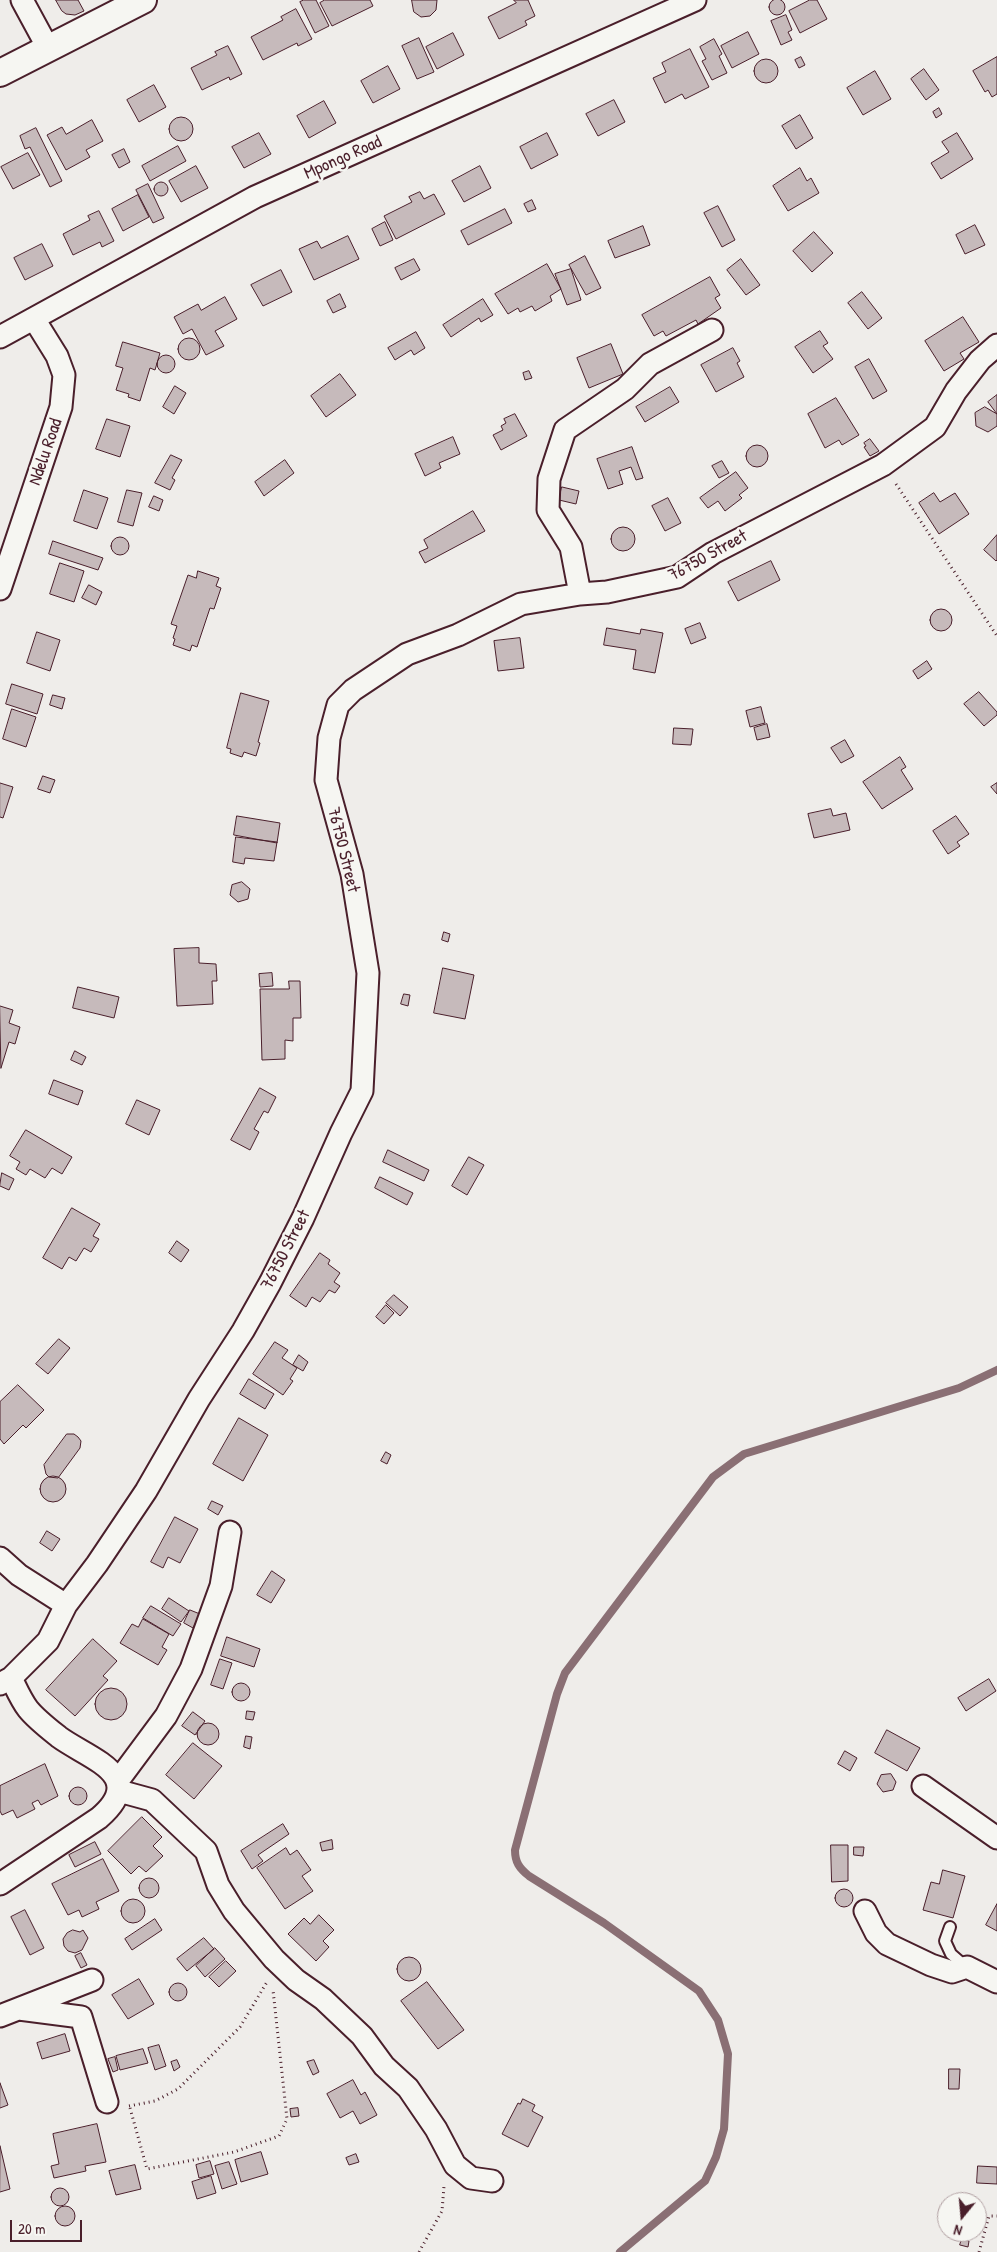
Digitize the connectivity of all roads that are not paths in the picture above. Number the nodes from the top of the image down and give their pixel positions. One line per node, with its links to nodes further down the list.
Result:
1 (22, 0): 4 (street)
2 (143, 0): 4 (street)
3 (695, 0): 6 (street, Mpongo Road)
4 (48, 48): 5 (street)
5 (0, 73)
6 (34, 319): 8 (street, Mpongo Road); 10 (street, Ndelu Road)
7 (712, 330): 11 (street)
8 (0, 337)
9 (997, 344): 11 (street, 76750 Street)
10 (0, 589)
11 (580, 594): 14 (street, 76750 Street)
12 (230, 1532): 16 (street)
13 (0, 1558): 14 (street)
14 (66, 1605): 15 (street, 76750 Street)
15 (6, 1681): 16 (street)
16 (118, 1786): 19 (street); 27 (street)
17 (923, 1786): 18 (street)
18 (997, 1838)
19 (3, 1876)
20 (865, 1911): 22 (street)
21 (950, 1927): 22 (lane)
22 (967, 1967): 24 (street)
23 (92, 1980): 25 (street)
24 (997, 1982)
25 (10, 2012): 26 (street)
26 (104, 2093)
27 (492, 2181)

